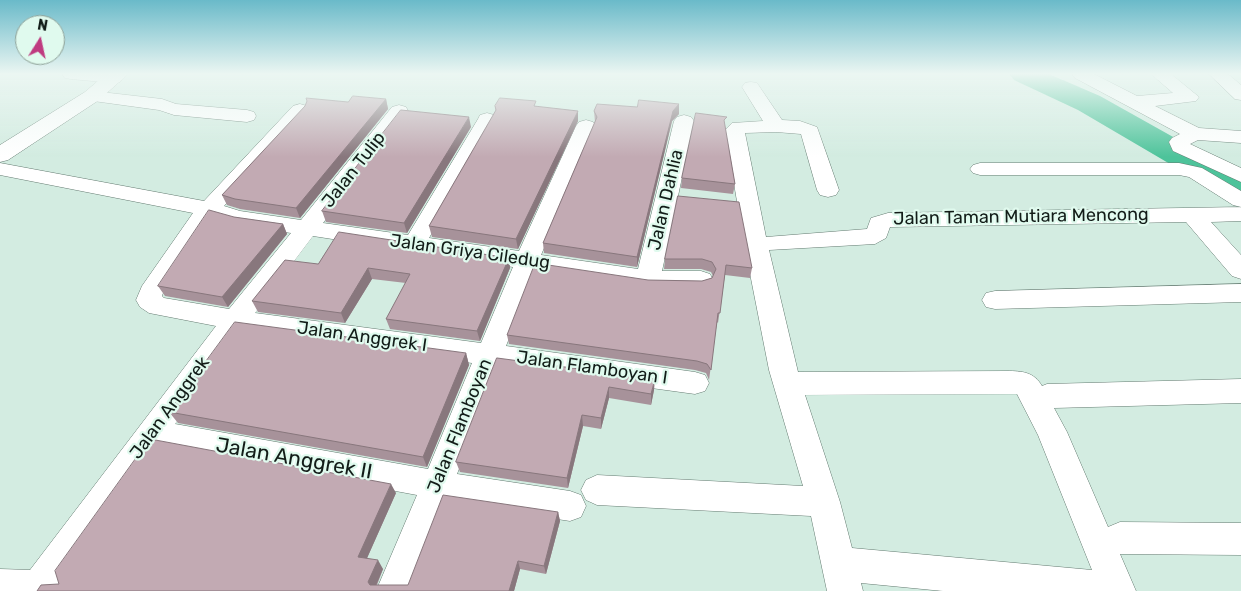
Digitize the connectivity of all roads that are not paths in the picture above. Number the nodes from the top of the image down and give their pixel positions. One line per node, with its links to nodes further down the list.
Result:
1 (67, 102): 16 (main road)
2 (83, 102): 17 (main road)
3 (141, 102): 9 (street)
4 (760, 102): 13 (street)
5 (1133, 102): 6 (street); 14 (street)
6 (1138, 102)
7 (300, 110): 24 (street)
8 (399, 111): 27 (street, Jalan Tulip)
9 (247, 116)
10 (487, 120): 29 (street)
11 (684, 122): 32 (street, Jalan Dahlia)
12 (586, 126): 30 (street, Jalan Flamboyan)
13 (776, 126): 22 (street); 39 (street)
14 (1195, 134): 15 (street); 21 (street)
15 (1241, 137)
16 (0, 144)
17 (0, 155)
18 (0, 169): 24 (street, Jalan Griya Ciledug)
19 (980, 170): 23 (street)
20 (0, 176): 24 (street, Jalan Griya Ciledug)
21 (1241, 176)
22 (828, 190)
23 (1241, 200)
24 (204, 214): 27 (street, Jalan Griya Ciledug); 36 (street)
25 (1191, 214): 26 (street, Jalan Taman Mutiara Mencong); 28 (street, Jalan Taman Mutiara Mencong); 31 (street)
26 (1241, 214)
27 (309, 228): 29 (street, Jalan Griya Ciledug); 36 (street, Jalan Anggrek)
28 (773, 243)
29 (414, 244): 30 (street, Jalan Griya Ciledug)
30 (528, 260): 32 (street, Jalan Griya Ciledug); 37 (street, Jalan Flamboyan)
31 (1241, 270)
32 (648, 279): 33 (street, Jalan Griya Ciledug)
33 (701, 280)
34 (1241, 293): 35 (street)
35 (995, 300)
36 (235, 320): 37 (street, Jalan Anggrek I); 42 (street, Jalan Anggrek)
37 (490, 354): 38 (street, Jalan Flamboyan I); 43 (street, Jalan Flamboyan)
38 (695, 382)
39 (787, 384): 45 (street); 52 (street)
40 (1241, 391): 41 (street)
41 (1047, 396)
42 (152, 433): 43 (street, Jalan Anggrek II); 51 (street, Jalan Anggrek)
43 (436, 486): 46 (street, Jalan Anggrek II); 53 (street, Jalan Flamboyan)
44 (597, 490): 45 (street)
45 (824, 502): 49 (street)
46 (570, 506)
47 (1120, 538): 48 (street)
48 (1241, 538)
49 (842, 577): 52 (street)
50 (0, 586): 51 (street)
51 (42, 590)
52 (1117, 590)
53 (394, 591)

